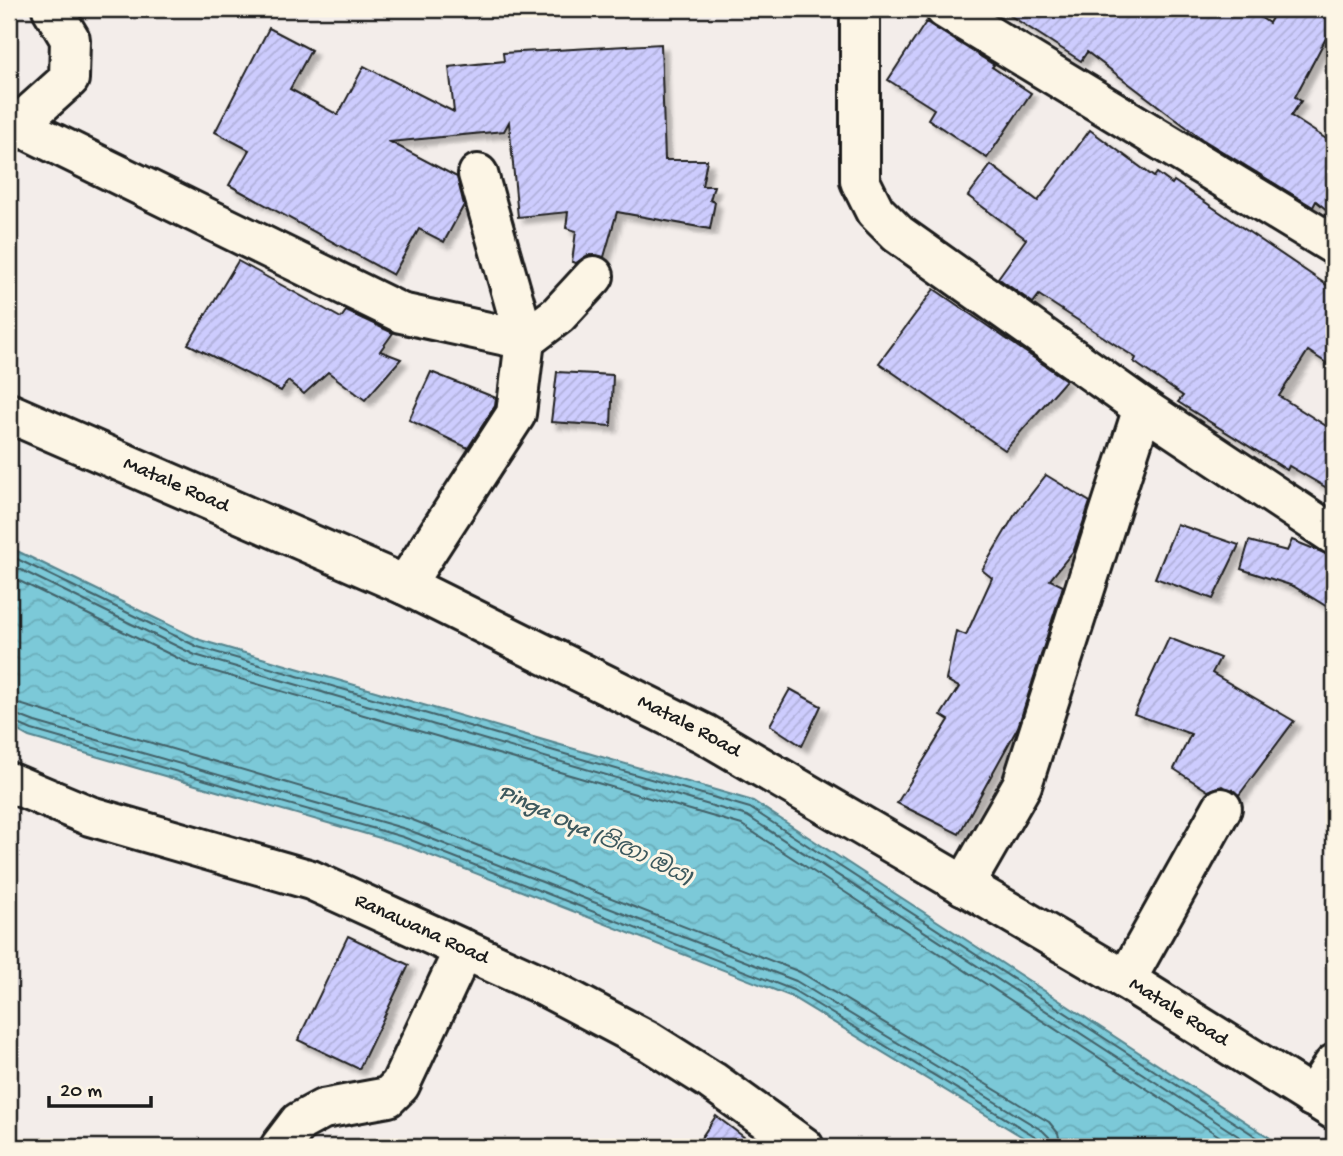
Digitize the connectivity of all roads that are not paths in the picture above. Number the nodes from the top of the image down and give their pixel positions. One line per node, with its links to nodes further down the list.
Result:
1 (52, 9): 4 (main road)
2 (860, 9): 9 (main road)
3 (946, 9): 6 (main road)
4 (14, 130): 8 (main road)
5 (478, 174): 8 (main road)
6 (1334, 245)
7 (594, 276): 8 (main road)
8 (525, 340): 12 (main road)
9 (1143, 408): 11 (main road); 15 (main road)
10 (9, 413): 12 (main road, Matale Road)
11 (1334, 535)
12 (405, 585): 15 (main road, Matale Road)
13 (9, 782): 16 (main road, Ranawana Road)
14 (1222, 808): 17 (main road)
15 (964, 886): 17 (main road, Matale Road)
16 (464, 950): 20 (main road); 21 (main road, Ranawana Road)
17 (1126, 980): 19 (main road, Matale Road)
18 (1334, 1064): 19 (main road)
19 (1323, 1103)
20 (279, 1147)
21 (804, 1147)

